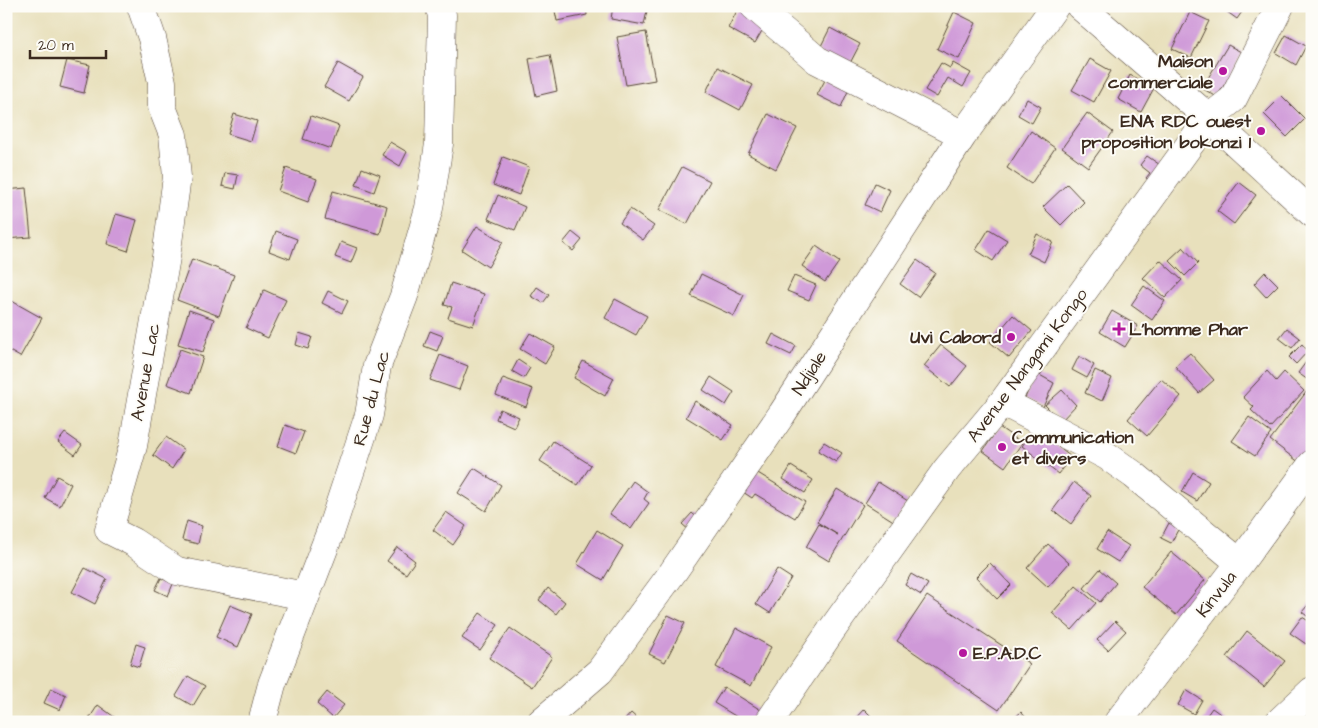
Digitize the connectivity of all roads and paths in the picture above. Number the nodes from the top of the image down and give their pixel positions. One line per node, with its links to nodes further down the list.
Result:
1 (141, 6): 13 (street, Avenue Lac)
2 (439, 6): 13 (street, Rue du Lac)
3 (754, 6): 8 (street)
4 (1054, 6): 8 (street, Ndjiale)
5 (1080, 6): 7 (street)
6 (1280, 6): 7 (street, Avenue Nangami Kongo)
7 (1209, 118): 9 (street); 10 (street, Avenue Nangami Kongo)
8 (963, 135): 16 (street, Ndjiale)
9 (1312, 213)
10 (1003, 402): 12 (street); 17 (street, Avenue Nangami Kongo)
11 (1312, 464): 12 (street, Kinvula)
12 (1240, 563): 18 (street, Kinvula)
13 (305, 596): 15 (street, Rue du Lac)
14 (1312, 691): 19 (street)
15 (262, 722)
16 (541, 722)
17 (769, 722)
18 (1118, 722)
19 (1279, 722)

